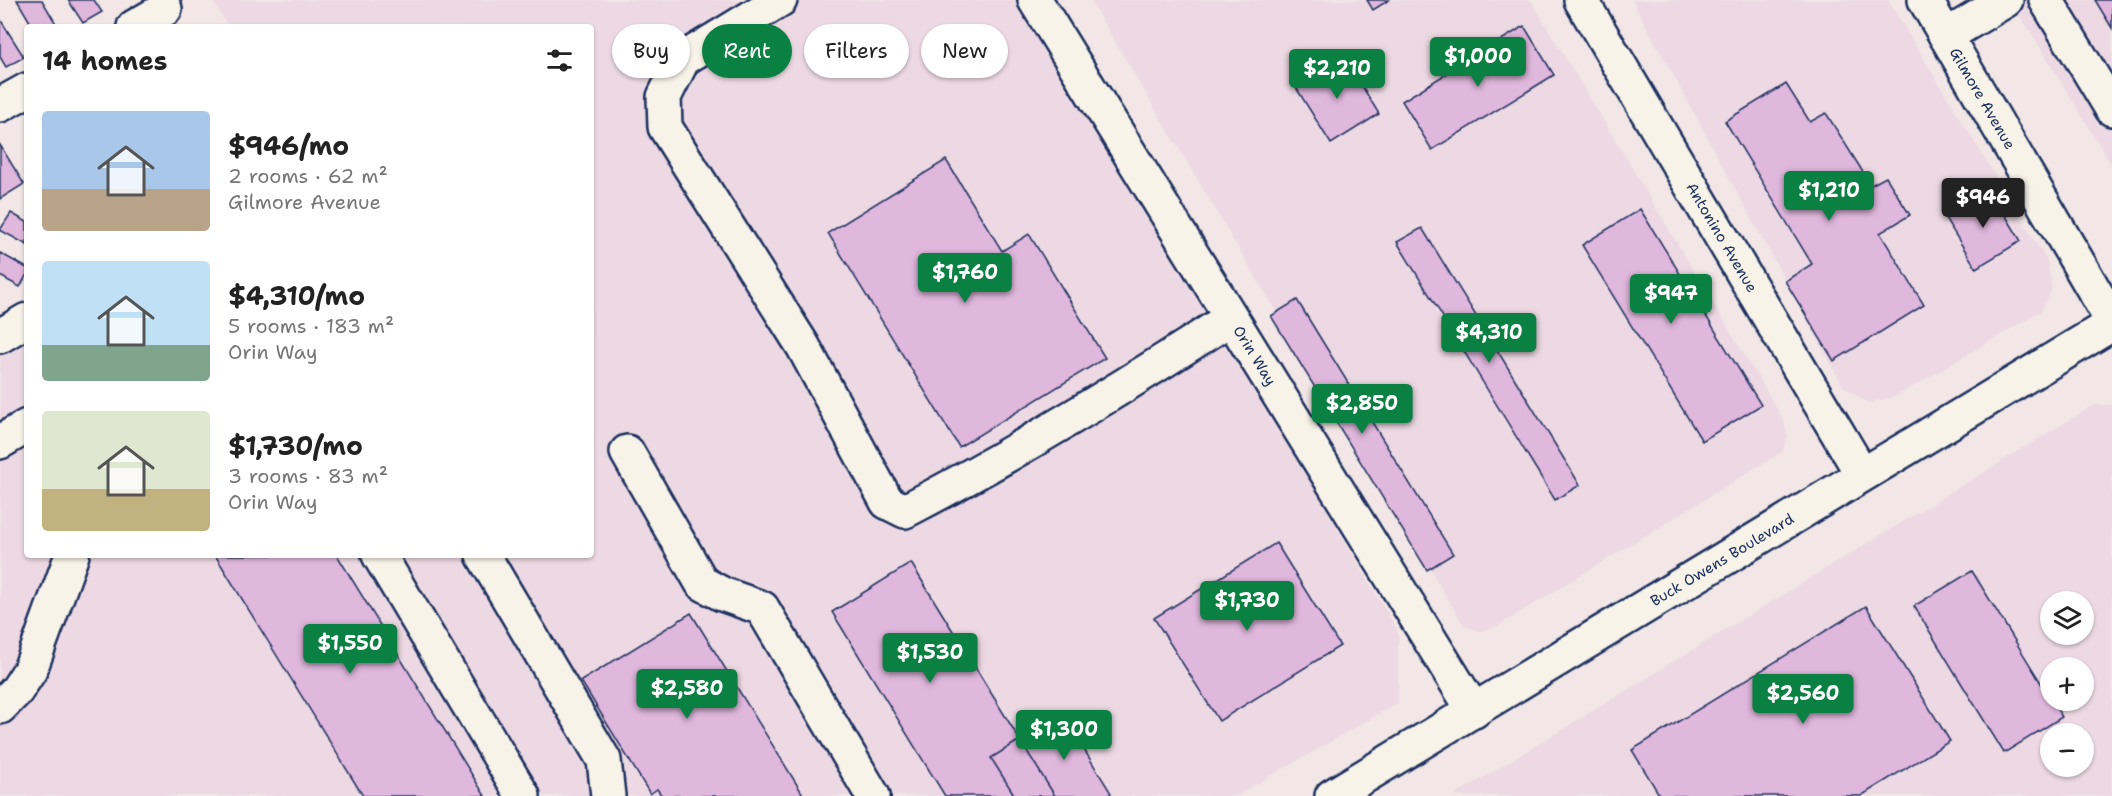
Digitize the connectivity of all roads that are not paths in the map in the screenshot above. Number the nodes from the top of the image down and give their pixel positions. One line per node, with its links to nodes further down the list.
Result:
1 (780, 0): 13 (street)
2 (1035, 0): 13 (street, Orin Way)
3 (1581, 0): 20 (street, Antonino Avenue)
4 (1925, 0): 9 (street, Gilmore Avenue)
5 (2006, 0): 9 (street)
6 (2046, 0): 12 (street)
7 (167, 12): 8 (street)
8 (141, 24)
9 (1946, 36): 15 (street, Gilmore Avenue)
10 (24, 92): 11 (street)
11 (0, 105)
12 (2112, 109)
13 (1231, 318): 25 (street, Orin Way)
14 (24, 322): 16 (street)
15 (2112, 323): 20 (street, Buck Owens Boulevard)
16 (0, 336)
17 (24, 428): 18 (street)
18 (0, 442)
19 (627, 452): 28 (street)
20 (1862, 474): 25 (street, Buck Owens Boulevard)
21 (71, 558): 24 (street)
22 (381, 558): 26 (street)
23 (485, 558): 27 (street)
24 (0, 707)
25 (1474, 711): 29 (street, Buck Owens Boulevard)
26 (523, 796)
27 (608, 796)
28 (873, 796)
29 (1332, 796)

